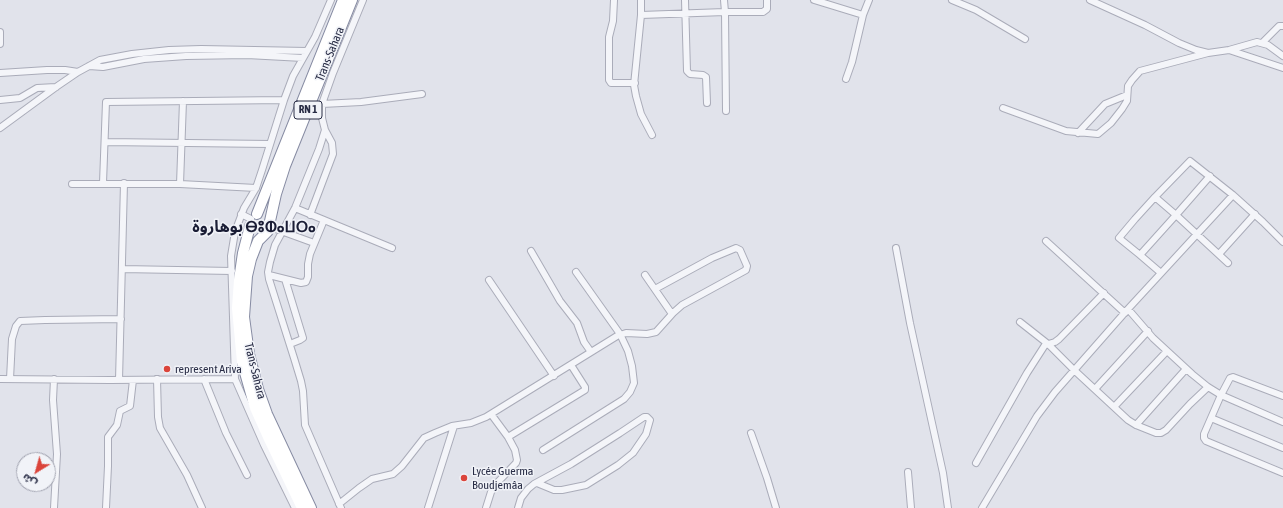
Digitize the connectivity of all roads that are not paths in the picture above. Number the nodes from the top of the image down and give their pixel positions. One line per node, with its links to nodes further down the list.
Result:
1 (331, 0): 24 (street)
2 (343, 0): 64 (highway, Trans-Sahara / RN 1)
3 (352, 0): 66 (highway, Trans-Sahara / RN 1)
4 (363, 0): 41 (street)
5 (614, 0): 33 (street)
6 (641, 0): 16 (street)
7 (685, 0): 15 (street)
8 (724, 0): 14 (street)
9 (767, 0): 14 (street)
10 (814, 0): 17 (street)
11 (869, 0): 17 (street)
12 (952, 0): 20 (street)
13 (1090, 0): 26 (street)
14 (725, 12): 15 (street); 43 (street)
15 (685, 14): 16 (street); 40 (street)
16 (641, 15): 33 (street)
17 (863, 15): 32 (street)
18 (1283, 26): 21 (street)
19 (0, 32): 22 (street)
20 (1024, 39)
21 (1263, 42): 23 (street); 27 (street)
22 (0, 44)
23 (1230, 50): 26 (street); 29 (street)
24 (307, 51): 25 (street); 28 (street)
25 (242, 53): 28 (street); 30 (street)
26 (1208, 53): 36 (street)
27 (1283, 56)
28 (303, 58): 38 (street)
29 (1283, 68)
30 (78, 72): 31 (street); 34 (street)
31 (0, 73)
32 (846, 79)
33 (635, 82): 47 (street)
34 (56, 87): 37 (street); 44 (street)
35 (422, 94): 41 (street)
36 (1127, 95): 46 (street); 46 (street)
37 (0, 100)
38 (284, 100): 39 (street); 50 (street)
39 (183, 101): 48 (street); 49 (street)
40 (707, 103)
41 (322, 104): 45 (street)
42 (1003, 108): 46 (street)
43 (726, 111)
44 (0, 128)
45 (325, 130): 59 (street); 62 (street)
46 (1078, 133)
47 (652, 135)
48 (105, 142): 49 (street); 52 (street)
49 (181, 143): 50 (street); 55 (street)
50 (270, 144): 56 (street)
51 (1210, 176): 57 (street); 58 (street); 63 (street)
52 (103, 183): 53 (street); 54 (street)
53 (124, 183): 55 (street); 78 (street)
54 (72, 184)
55 (180, 184): 56 (street)
56 (256, 188): 60 (street)
57 (1233, 195): 61 (street); 68 (street)
58 (1155, 197): 63 (street); 76 (street)
59 (296, 208): 62 (street); 67 (street)
60 (241, 214): 64 (street); 79 (street)
61 (1255, 214): 70 (street); 75 (street)
62 (310, 215): 65 (street)
63 (1176, 215): 68 (street); 76 (street)
64 (253, 220): 66 (highway); 66 (highway); 134 (highway, Trans-Sahara / RN 1)
65 (324, 220): 71 (street); 72 (street)
66 (269, 226): 67 (street); 135 (highway, Trans-Sahara / RN 1)
67 (283, 232): 71 (street); 82 (street)
68 (1197, 234): 75 (street); 81 (street)
69 (1046, 241): 87 (street)
70 (1283, 242)
71 (314, 243): 84 (street)
72 (392, 248)
73 (896, 248): 141 (street)
74 (531, 251): 97 (street)
75 (1218, 254): 77 (street)
76 (1140, 255): 81 (street)
77 (1228, 263)
78 (122, 269): 79 (street); 90 (street)
79 (232, 271): 102 (street)
80 (576, 272): 93 (street)
81 (1161, 273): 88 (street)
82 (269, 275): 84 (street); 94 (street)
83 (645, 275): 86 (street)
84 (285, 279): 94 (street)
85 (489, 280): 101 (street)
86 (655, 289): 89 (street); 89 (street)
87 (1104, 293): 88 (street); 95 (street)
88 (1127, 311): 92 (street); 100 (street)
89 (672, 314): 93 (street)
90 (121, 319): 104 (street); 108 (street)
91 (1020, 322): 95 (street)
92 (1148, 331): 96 (street); 111 (street)
93 (620, 334): 97 (street); 123 (street)
94 (290, 344): 129 (street)
95 (1048, 344): 100 (street); 124 (street)
96 (1167, 351): 99 (street); 114 (street)
97 (591, 352): 98 (street)
98 (571, 365): 101 (street); 121 (street)
99 (1186, 369): 110 (street); 119 (street)
100 (1074, 370): 111 (street); 142 (street)
101 (554, 376): 115 (street)
102 (235, 378): 107 (street); 133 (street)
103 (0, 379): 104 (street)
104 (10, 379): 105 (street)
105 (54, 379): 108 (street); 130 (street)
106 (157, 379): 107 (street); 109 (street); 132 (street)
107 (204, 379): 127 (street)
108 (119, 380): 109 (street)
109 (133, 380): 131 (street)
110 (1208, 387): 112 (street); 119 (street)
111 (1095, 389): 114 (street)
112 (1220, 395): 113 (street); 116 (street); 117 (street)
113 (1283, 396)
114 (1114, 407): 119 (street)
115 (491, 414): 118 (street); 121 (street)
116 (1211, 418): 122 (street); 126 (street)
117 (1283, 422)
118 (454, 426): 129 (street); 136 (street)
119 (1136, 426)
120 (752, 433): 139 (street)
121 (508, 437): 137 (street)
122 (1283, 448)
123 (543, 450)
124 (976, 462)
125 (908, 472): 140 (street)
126 (1283, 473)
127 (247, 475)
128 (537, 483): 128 (street); 138 (street)
129 (340, 506)
130 (54, 508)
131 (106, 508)
132 (202, 508)
133 (295, 508)
134 (302, 508)
135 (311, 508)
136 (428, 508)
137 (486, 508)
138 (518, 508)
139 (776, 508)
140 (911, 508)
141 (948, 508)
142 (982, 508)

